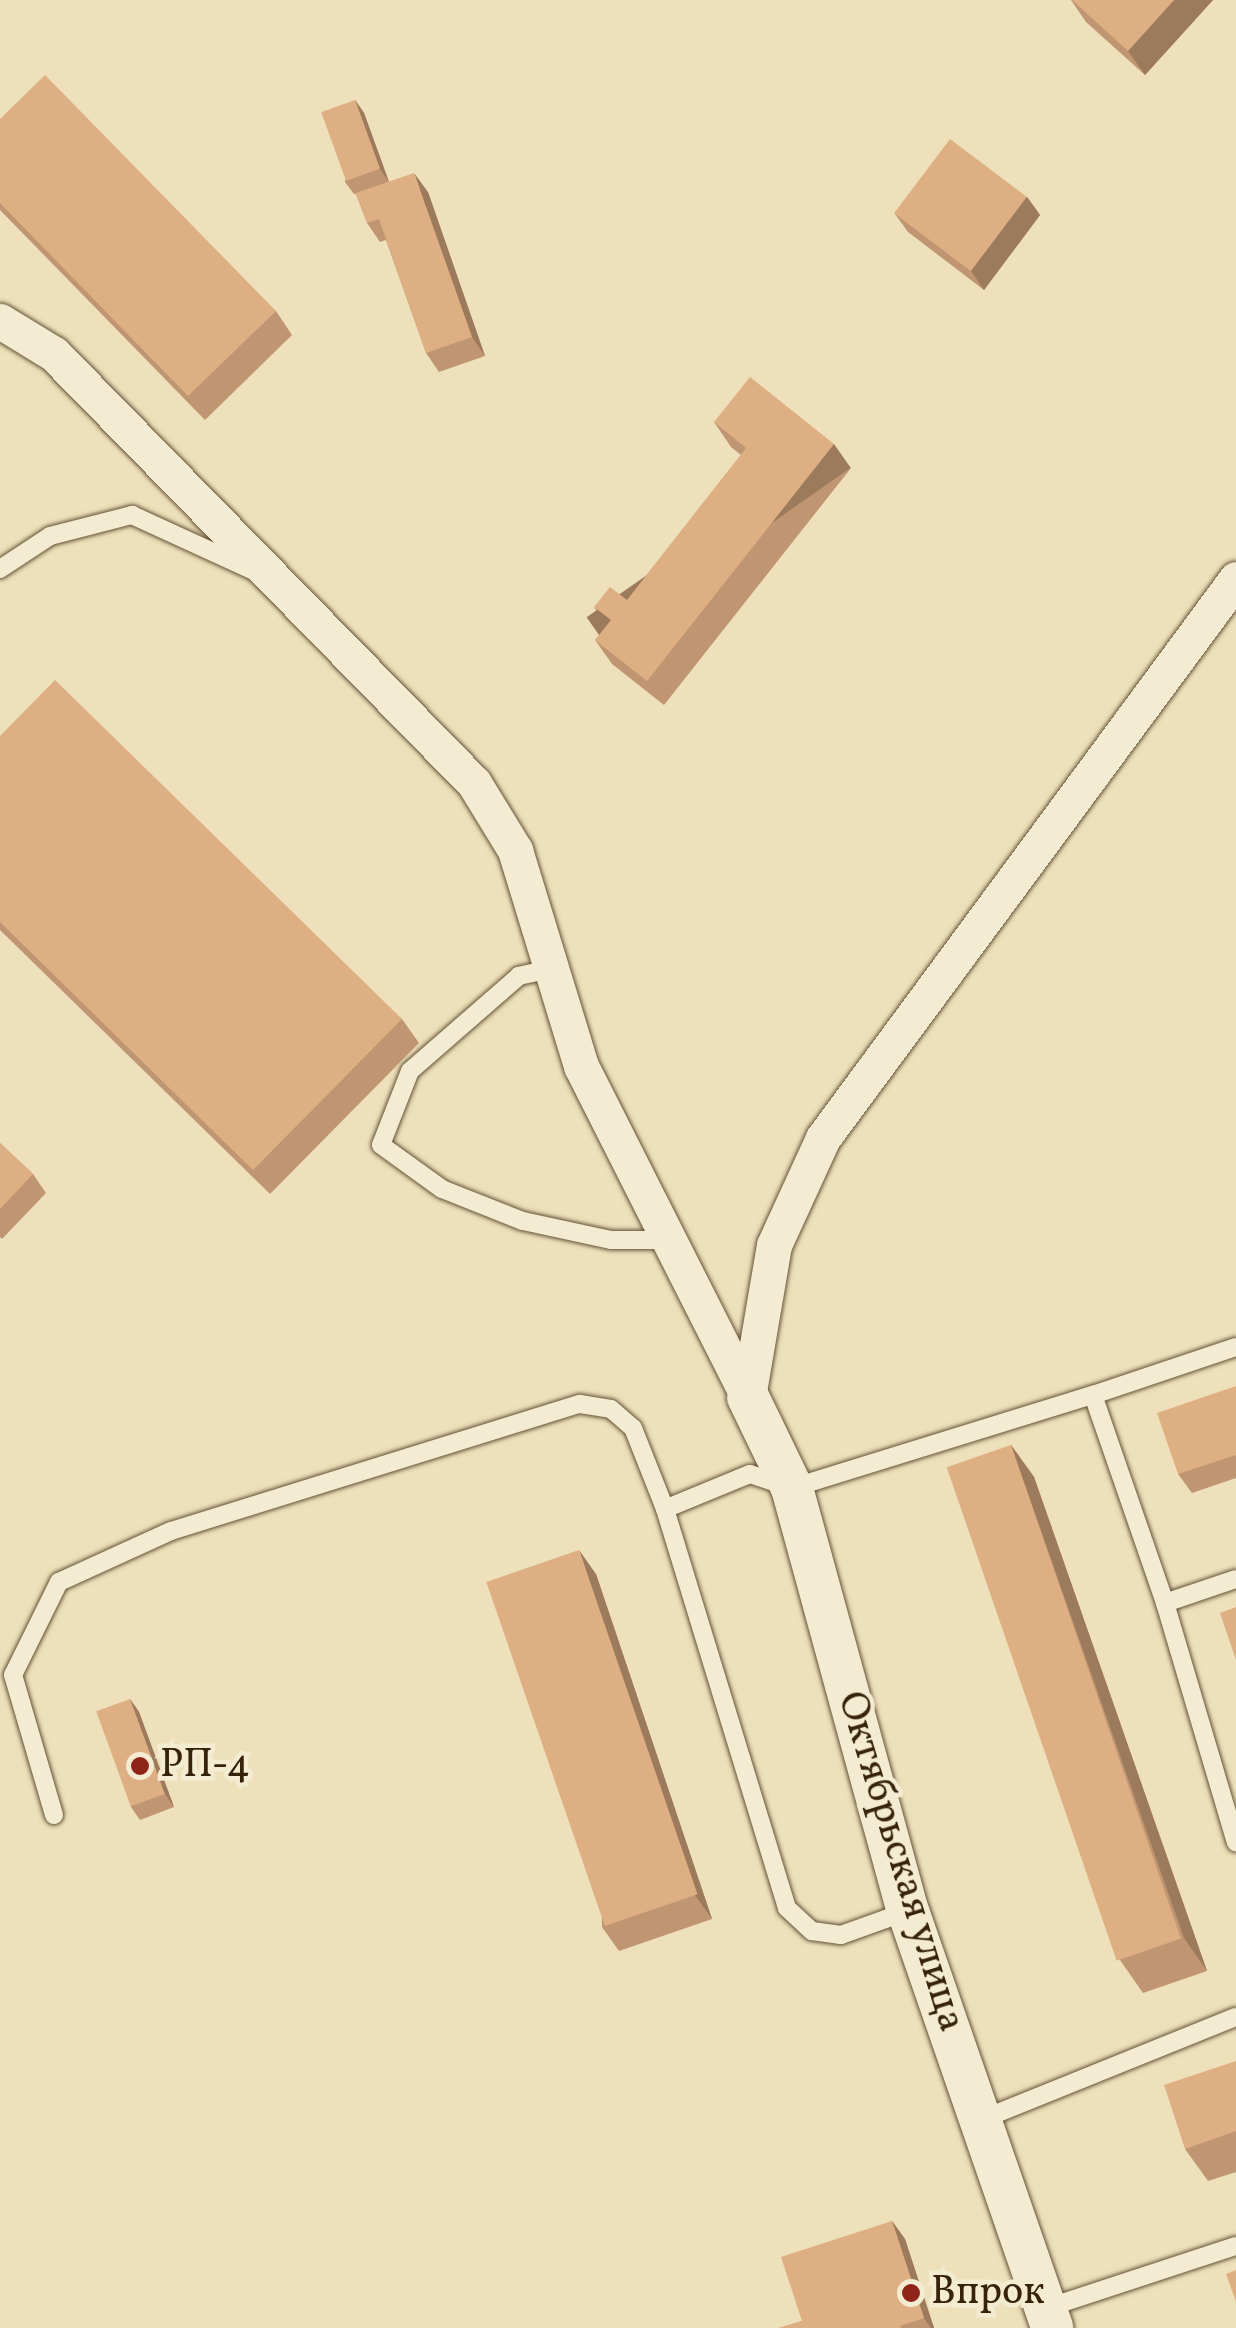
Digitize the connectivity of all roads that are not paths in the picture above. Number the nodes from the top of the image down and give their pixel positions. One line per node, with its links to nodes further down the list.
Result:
1 (0, 321): 4 (street)
2 (0, 570): 4 (lane)
3 (1236, 579): 9 (street)
4 (288, 588): 5 (street)
5 (551, 970): 6 (street); 6 (lane)
6 (674, 1240): 9 (street)
7 (1236, 1348): 8 (lane)
8 (1092, 1395): 10 (lane); 13 (lane)
9 (748, 1397): 10 (street, Октябрьская улица)
10 (792, 1488): 11 (lane); 16 (street, Октябрьская улица)
11 (665, 1509): 14 (lane); 16 (lane)
12 (1236, 1579): 13 (lane)
13 (1165, 1603): 15 (lane)
14 (54, 1815)
15 (1236, 1843)
16 (908, 1911): 18 (street, Октябрьская улица)
17 (1236, 2017): 18 (lane)
18 (983, 2119): 20 (street, Октябрьская улица)
19 (1236, 2246): 20 (lane)
20 (1048, 2318)

